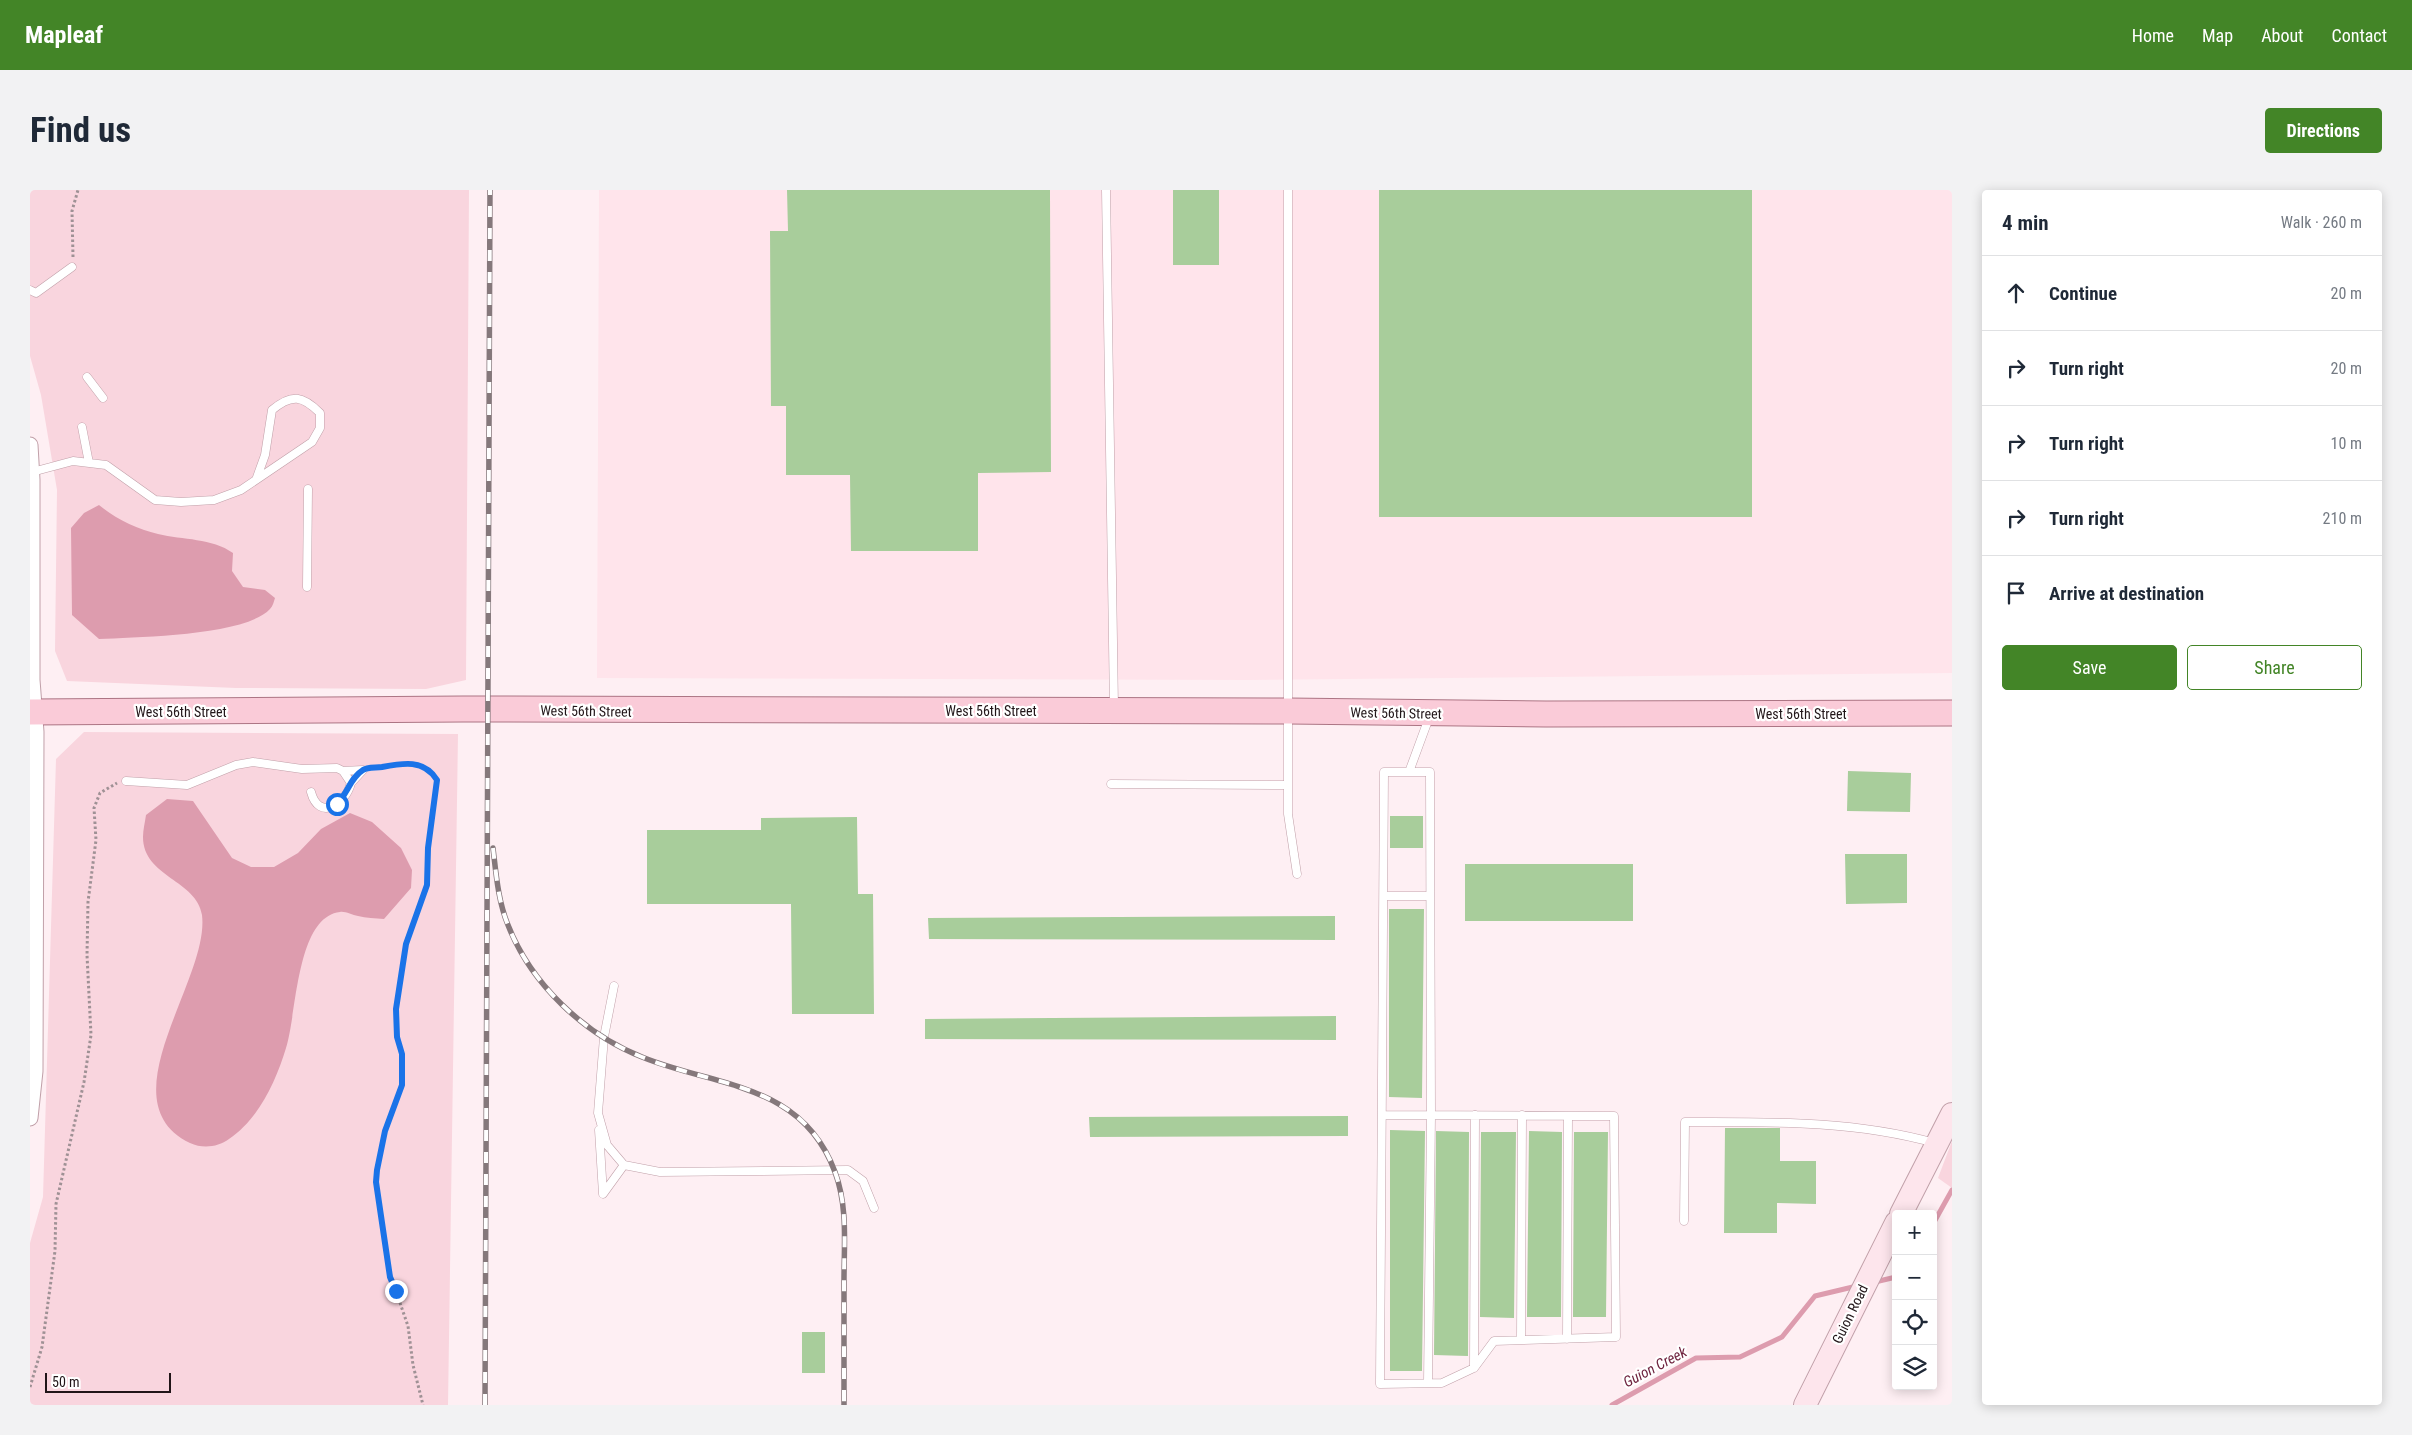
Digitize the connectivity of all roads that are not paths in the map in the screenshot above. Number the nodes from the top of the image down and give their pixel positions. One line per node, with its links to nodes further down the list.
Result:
1 (1106, 190): 14 (lane)
2 (1288, 190): 15 (lane)
3 (72, 267): 4 (lane)
4 (30, 290)
5 (87, 377): 6 (lane)
6 (103, 398)
7 (82, 427): 9 (lane)
8 (30, 452): 10 (street)
9 (89, 463): 10 (lane); 11 (lane)
10 (32, 472): 16 (street)
11 (256, 480): 11 (lane)
12 (308, 489): 13 (lane)
13 (307, 587)
14 (1114, 711): 15 (main road, West 56th Street); 16 (main road, West 56th Street)
15 (1288, 711): 18 (main road, West 56th Street); 24 (lane)
16 (32, 712): 37 (street)
17 (1952, 713): 18 (main road, West 56th Street)
18 (1431, 714): 20 (lane)
19 (343, 771): 21 (lane); 22 (lane); 22 (lane)
20 (1409, 772): 27 (lane); 28 (lane)
21 (126, 781)
22 (351, 783): 25 (lane)
23 (1111, 784): 24 (lane)
24 (1288, 786): 26 (lane)
25 (311, 792)
26 (1297, 874)
27 (1384, 896): 28 (lane); 32 (lane)
28 (1430, 896): 33 (lane)
29 (614, 986): 30 (lane)
30 (598, 1113): 39 (lane); 39 (lane)
31 (1952, 1114): 38 (street)
32 (1382, 1115): 33 (lane); 47 (lane)
33 (1431, 1115): 34 (lane); 47 (lane)
34 (1475, 1115): 35 (lane); 46 (lane)
35 (1522, 1115): 36 (lane); 45 (lane)
36 (1568, 1116): 44 (lane); 44 (lane)
37 (30, 1118)
38 (1937, 1144): 41 (street); 42 (lane)
39 (624, 1165): 40 (lane)
40 (874, 1208)
41 (1903, 1210)
42 (1684, 1222)
43 (1892, 1230): 48 (street, Guion Road)
44 (1567, 1339): 45 (lane)
45 (1521, 1340): 46 (lane)
46 (1474, 1368): 47 (lane)
47 (1428, 1383)
48 (1805, 1405)

